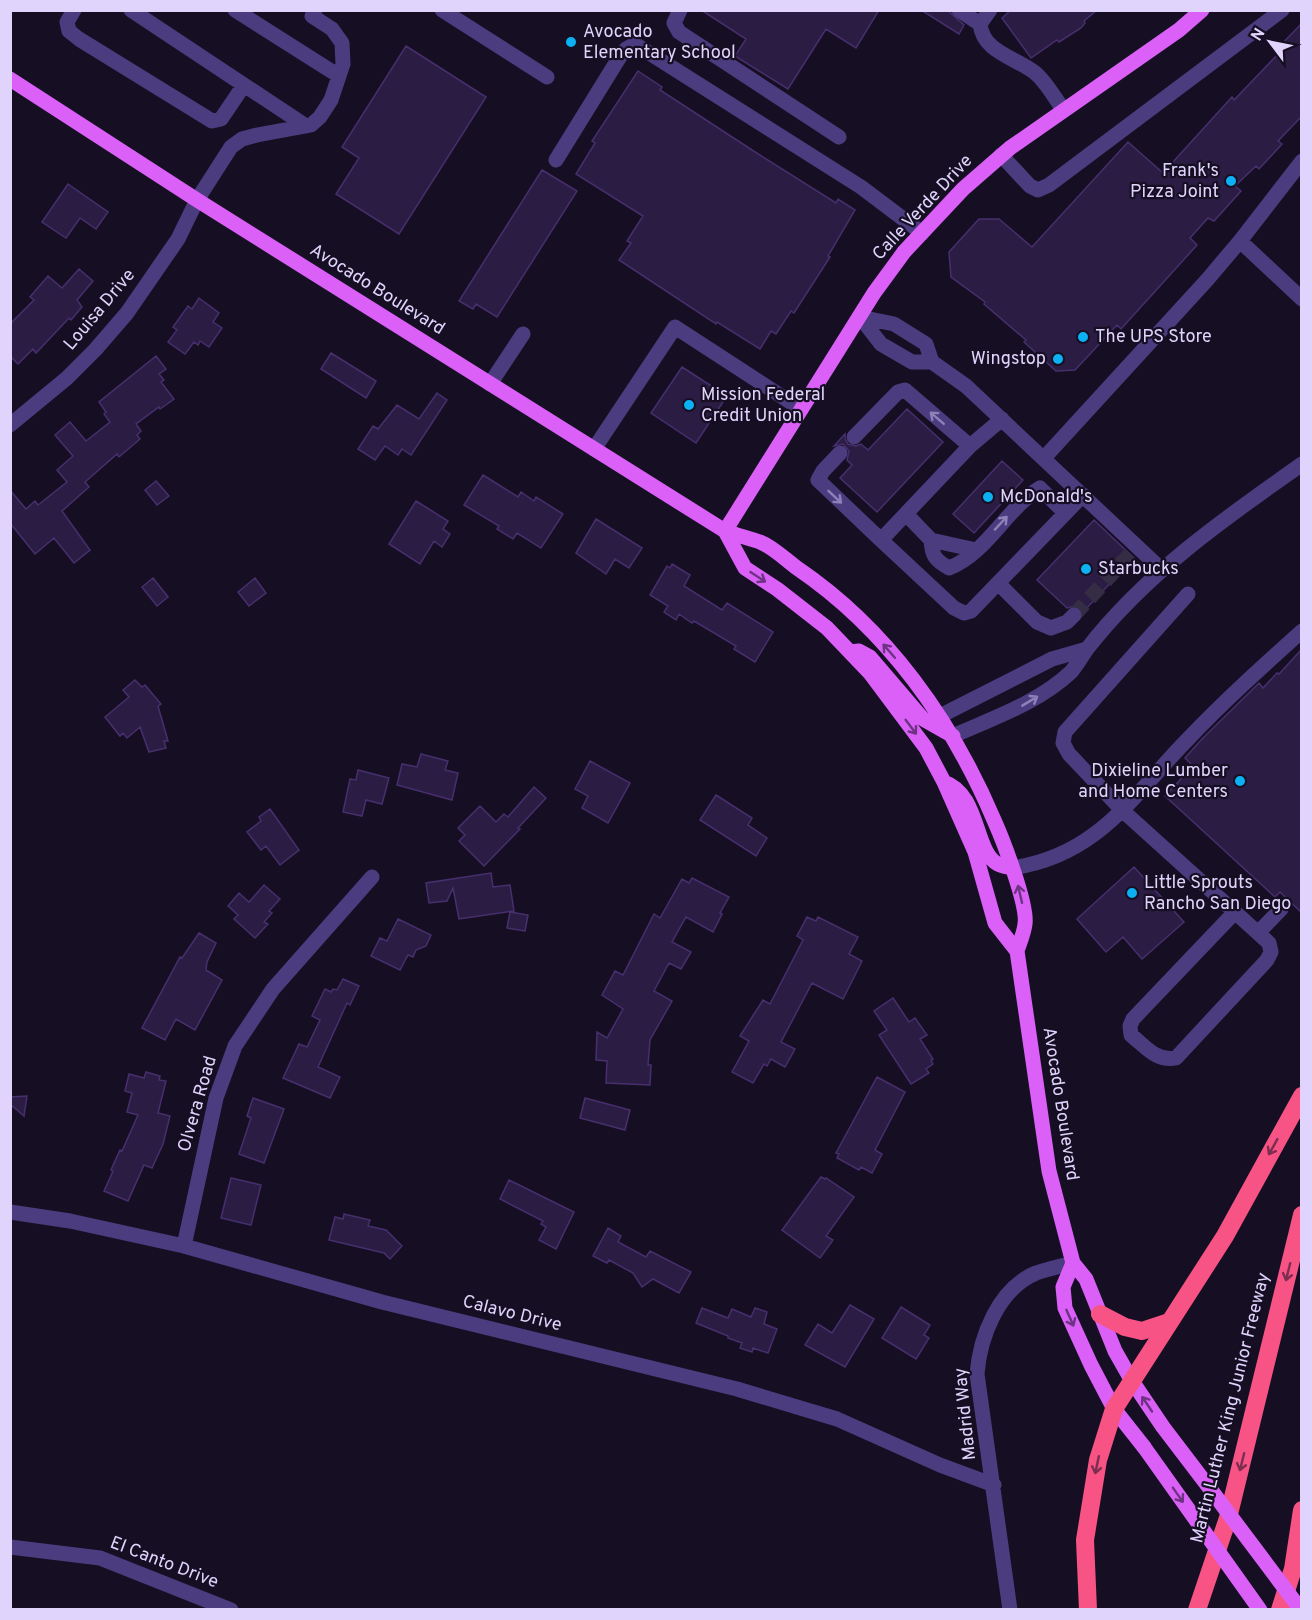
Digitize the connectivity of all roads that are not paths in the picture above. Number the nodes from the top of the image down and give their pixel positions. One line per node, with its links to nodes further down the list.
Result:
1 (74, 10): 15 (street)
2 (131, 10): 15 (street)
3 (235, 10): 12 (street)
4 (441, 10): 13 (street)
5 (680, 10): 18 (street)
6 (959, 10): 11 (street)
7 (990, 10): 11 (street)
8 (1202, 10): 16 (main road, Calle Verde Drive)
9 (1282, 10): 19 (street)
10 (312, 12): 12 (street)
11 (980, 24): 16 (street)
12 (339, 76): 17 (street)
13 (547, 77)
14 (10, 79): 22 (main road, Avocado Boulevard)
15 (244, 85): 17 (street)
16 (1063, 109): 19 (main road, Calle Verde Drive)
17 (306, 126): 22 (street, Louisa Drive)
18 (839, 137)
19 (1001, 155): 23 (main road, Calle Verde Drive)
20 (556, 160): 23 (street)
21 (1302, 161): 24 (street)
22 (197, 200): 29 (main road, Avocado Boulevard); 32 (street, Louisa Drive)
23 (922, 234): 26 (main road, Calle Verde Drive)
24 (1240, 241): 25 (street); 37 (street)
25 (1302, 299)
26 (860, 317): 28 (street); 28 (street); 30 (main road, Calle Verde Drive)
27 (523, 334): 29 (street)
28 (932, 362): 31 (street)
29 (490, 384): 35 (main road, Avocado Boulevard)
30 (801, 409): 35 (street); 42 (main road, Calle Verde Drive)
31 (1002, 418): 34 (street); 37 (street)
32 (10, 425)
33 (854, 437): 34 (street, one-way to 33)
34 (970, 446): 41 (street)
35 (594, 449): 42 (main road, Avocado Boulevard)
36 (840, 453): 43 (street, one-way to 43)
37 (1044, 458): 39 (street)
38 (1302, 464): 46 (street)
39 (1083, 495): 40 (street); 46 (street)
40 (1065, 513): 45 (street, one-way to 40); 47 (street)
41 (906, 514): 43 (street); 44 (street)
42 (725, 531): 52 (main road, Avocado Boulevard, one-way to 52); 53 (main road, Avocado Boulevard, one-way to 42)
43 (881, 540): 47 (street)
44 (931, 540): 45 (street); 45 (street)
45 (976, 550)
46 (1162, 570): 51 (street)
47 (998, 583): 49 (street)
48 (1188, 594): 56 (street)
49 (1074, 615)
50 (1302, 632): 56 (street)
51 (1087, 649): 53 (street); 54 (street, one-way to 51)
52 (850, 652): 54 (main road); 55 (main road, Avocado Boulevard, one-way to 55)
53 (940, 716): 54 (main road, Avocado Boulevard)
54 (952, 736): 57 (main road, Avocado Boulevard)
55 (944, 782): 57 (main road); 62 (main road, Avocado Boulevard)
56 (1123, 811): 57 (street); 60 (street)
57 (1012, 868): 62 (main road, Avocado Boulevard, one-way to 57)
58 (372, 877): 66 (street, Olvera Road)
59 (1281, 909): 61 (street)
60 (1235, 912): 61 (street); 61 (street)
61 (1258, 933)
62 (1017, 951): 67 (main road, Avocado Boulevard)
63 (1302, 1096): 69 (highway, one-way to 69)
64 (10, 1212): 66 (street, Calavo Drive)
65 (1302, 1215): 78 (highway, Martin Luther King Junior Freeway, one-way to 78)
66 (184, 1246): 72 (street, Calavo Drive)
67 (1073, 1263): 68 (main road, Avocado Boulevard); 71 (main road, one-way to 71); 72 (street, Madrid Way)
68 (1100, 1314): 69 (highway); 70 (main road, Avocado Boulevard)
69 (1169, 1322): 70 (highway)
70 (1132, 1381): 71 (highway); 81 (main road, Avocado Boulevard, one-way to 70, bridge)
71 (1114, 1409): 77 (highway, one-way to 77); 79 (main road, one-way to 79, bridge)
72 (994, 1485): 76 (street, Madrid Way)
73 (1302, 1510): 80 (highway)
74 (10, 1547): 75 (street, El Canto Drive)
75 (231, 1610)
76 (1010, 1610)
77 (1088, 1610)
78 (1197, 1610)
79 (1260, 1610)
80 (1280, 1610)
81 (1301, 1610)

